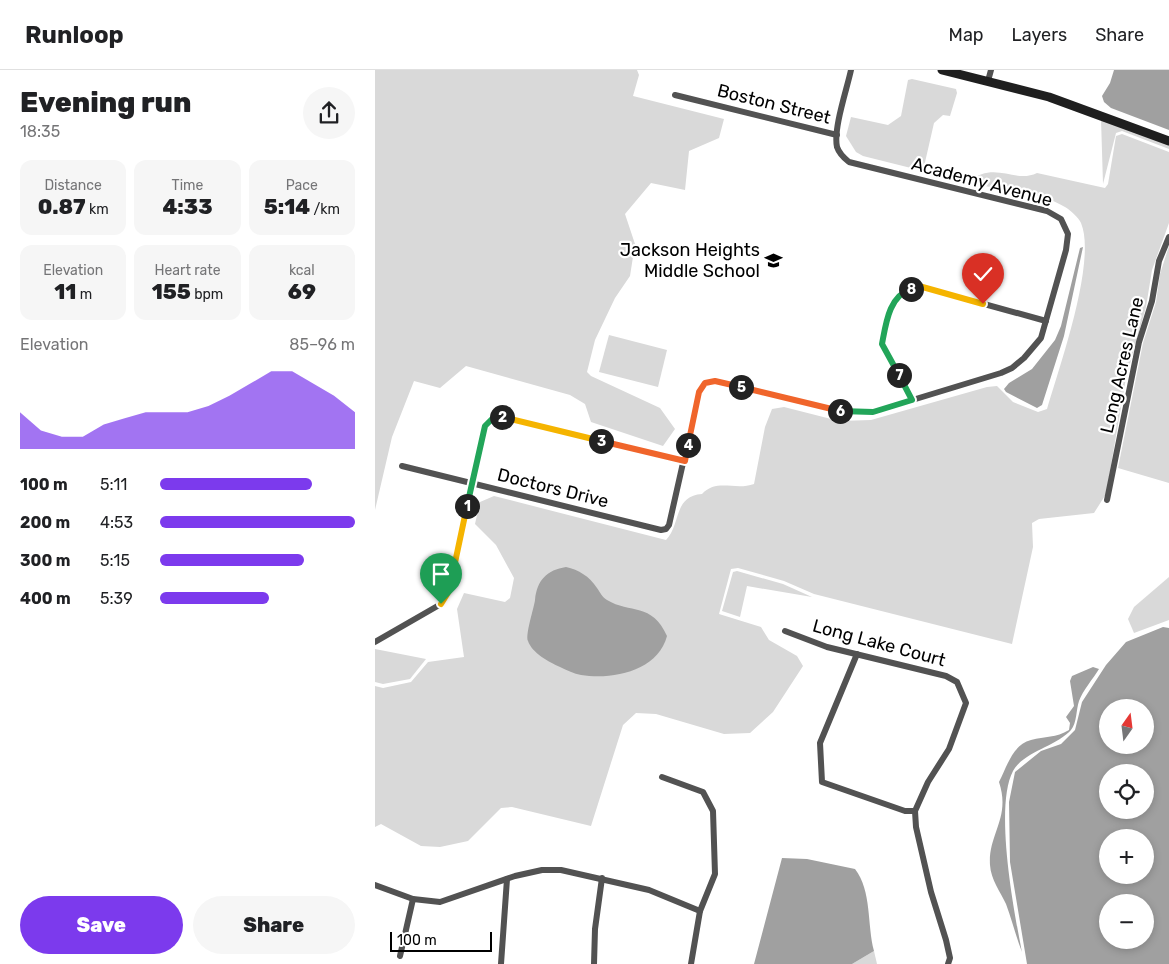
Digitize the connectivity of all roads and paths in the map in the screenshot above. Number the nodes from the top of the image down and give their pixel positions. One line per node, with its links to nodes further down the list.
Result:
1 (851, 70): 6 (street)
2 (942, 70): 4 (main road)
3 (991, 70): 4 (street)
4 (989, 81): 7 (main road)
5 (675, 95): 6 (street, Boston Street)
6 (837, 135): 9 (street, Academy Avenue)
7 (1169, 141)
8 (1169, 237): 14 (street, Long Acres Lane)
9 (1046, 321): 10 (street, Academy Avenue); 10 (street)
10 (912, 400): 11 (street, Academy Avenue)
11 (685, 461): 13 (street); 13 (street, Doctors Drive)
12 (402, 466): 13 (street)
13 (472, 484): 16 (street, Doctors Drive)
14 (1107, 500)
15 (785, 631): 17 (street, Long Lake Court)
16 (375, 642)
17 (857, 654): 19 (street); 19 (street, Long Lake Court)
18 (662, 777): 24 (street)
19 (915, 811): 29 (street)
20 (601, 878): 21 (street); 24 (street); 27 (street)
21 (507, 880): 23 (street); 26 (street)
22 (375, 885): 23 (street)
23 (413, 899): 25 (street)
24 (701, 912): 28 (street)
25 (400, 956)
26 (501, 964)
27 (595, 964)
28 (691, 964)
29 (948, 964)

